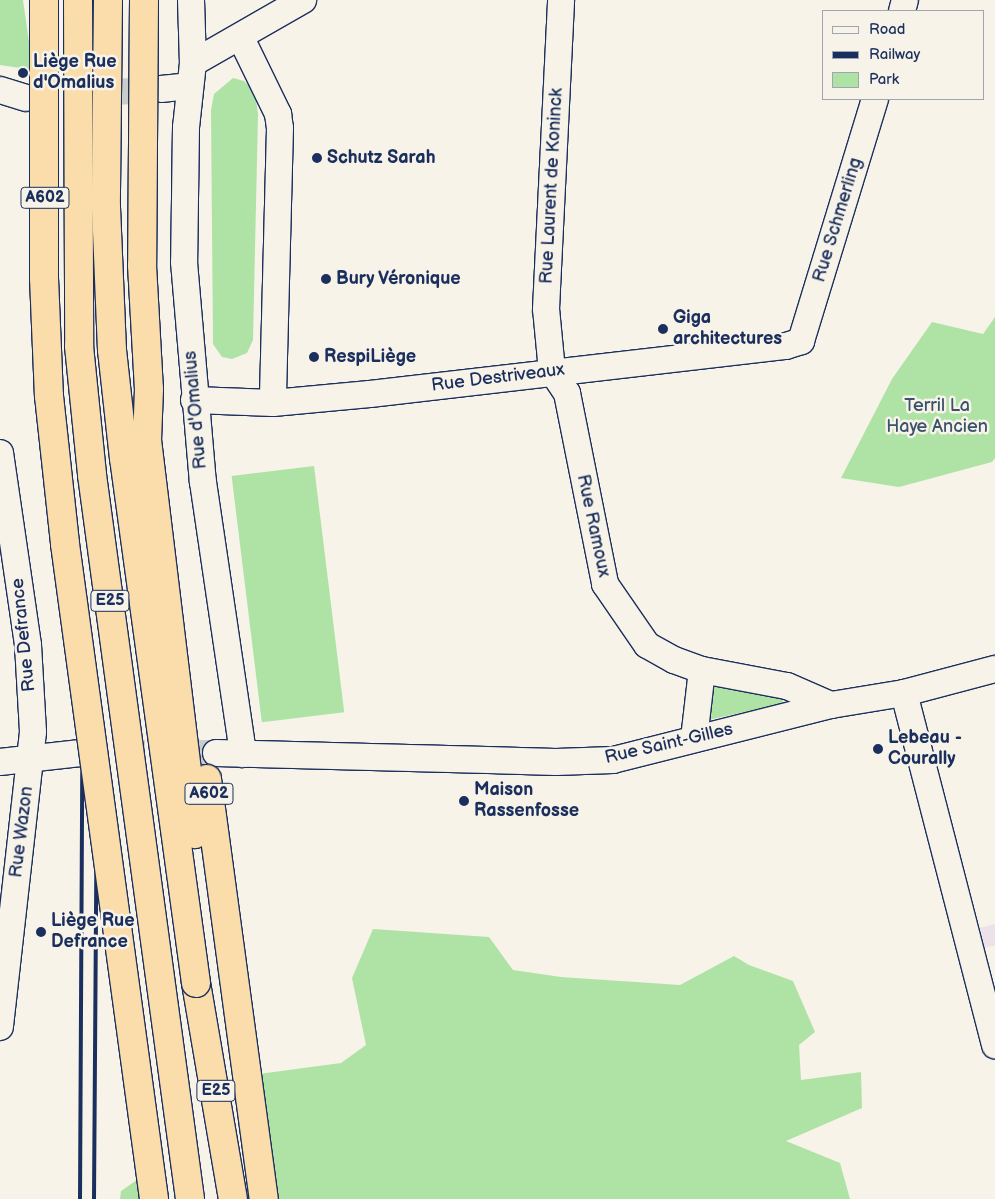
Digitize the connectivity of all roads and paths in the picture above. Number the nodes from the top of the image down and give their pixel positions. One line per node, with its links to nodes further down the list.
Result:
1 (44, 0): 15 (highway, A602, bridge)
2 (78, 0): 34 (highway, E25, bridge)
3 (108, 0): 29 (highway, E25, bridge)
4 (144, 0): 14 (highway, A602, bridge)
5 (191, 0): 9 (street, Rue d'Omalius)
6 (303, 0): 8 (street)
7 (561, 0): 13 (street, Rue Laurent de Koninck)
8 (241, 38): 9 (street); 17 (street)
9 (191, 75): 10 (street); 16 (street, Rue d'Omalius)
10 (161, 88)
11 (875, 100): 12 (street, Rue Schmerling)
12 (801, 341): 13 (street, Rue Destriveaux)
13 (552, 371): 17 (street, Rue Destriveaux); 20 (street, Rue Ramoux)
14 (149, 389): 29 (highway, A602, bridge); 36 (highway, A602, bridge)
15 (49, 396): 32 (highway, A602, bridge); 33 (highway, A602, bridge)
16 (194, 400): 17 (street, Rue Destriveaux); 26 (street, Rue d'Omalius)
17 (273, 403)
18 (0, 453): 27 (street, Rue Defrance)
19 (995, 669): 21 (street, Rue Saint-Gilles)
20 (702, 670): 22 (street, Rue Ramoux); 23 (street)
21 (904, 693): 22 (street, Rue Saint-Gilles); 31 (street)
22 (832, 705): 23 (street, Rue Saint-Gilles)
23 (694, 738): 26 (street, Rue Saint-Gilles)
24 (80, 753): 27 (street)
25 (216, 753): 26 (street, Rue Saint-Gilles)
26 (243, 754)
27 (32, 757): 28 (street); 30 (street, Rue Wazon)
28 (0, 762)
29 (196, 982): 35 (highway, E25)
30 (0, 1026)
31 (995, 1045)
32 (154, 1199)
33 (168, 1199)
34 (190, 1199)
35 (233, 1199)
36 (264, 1199)

